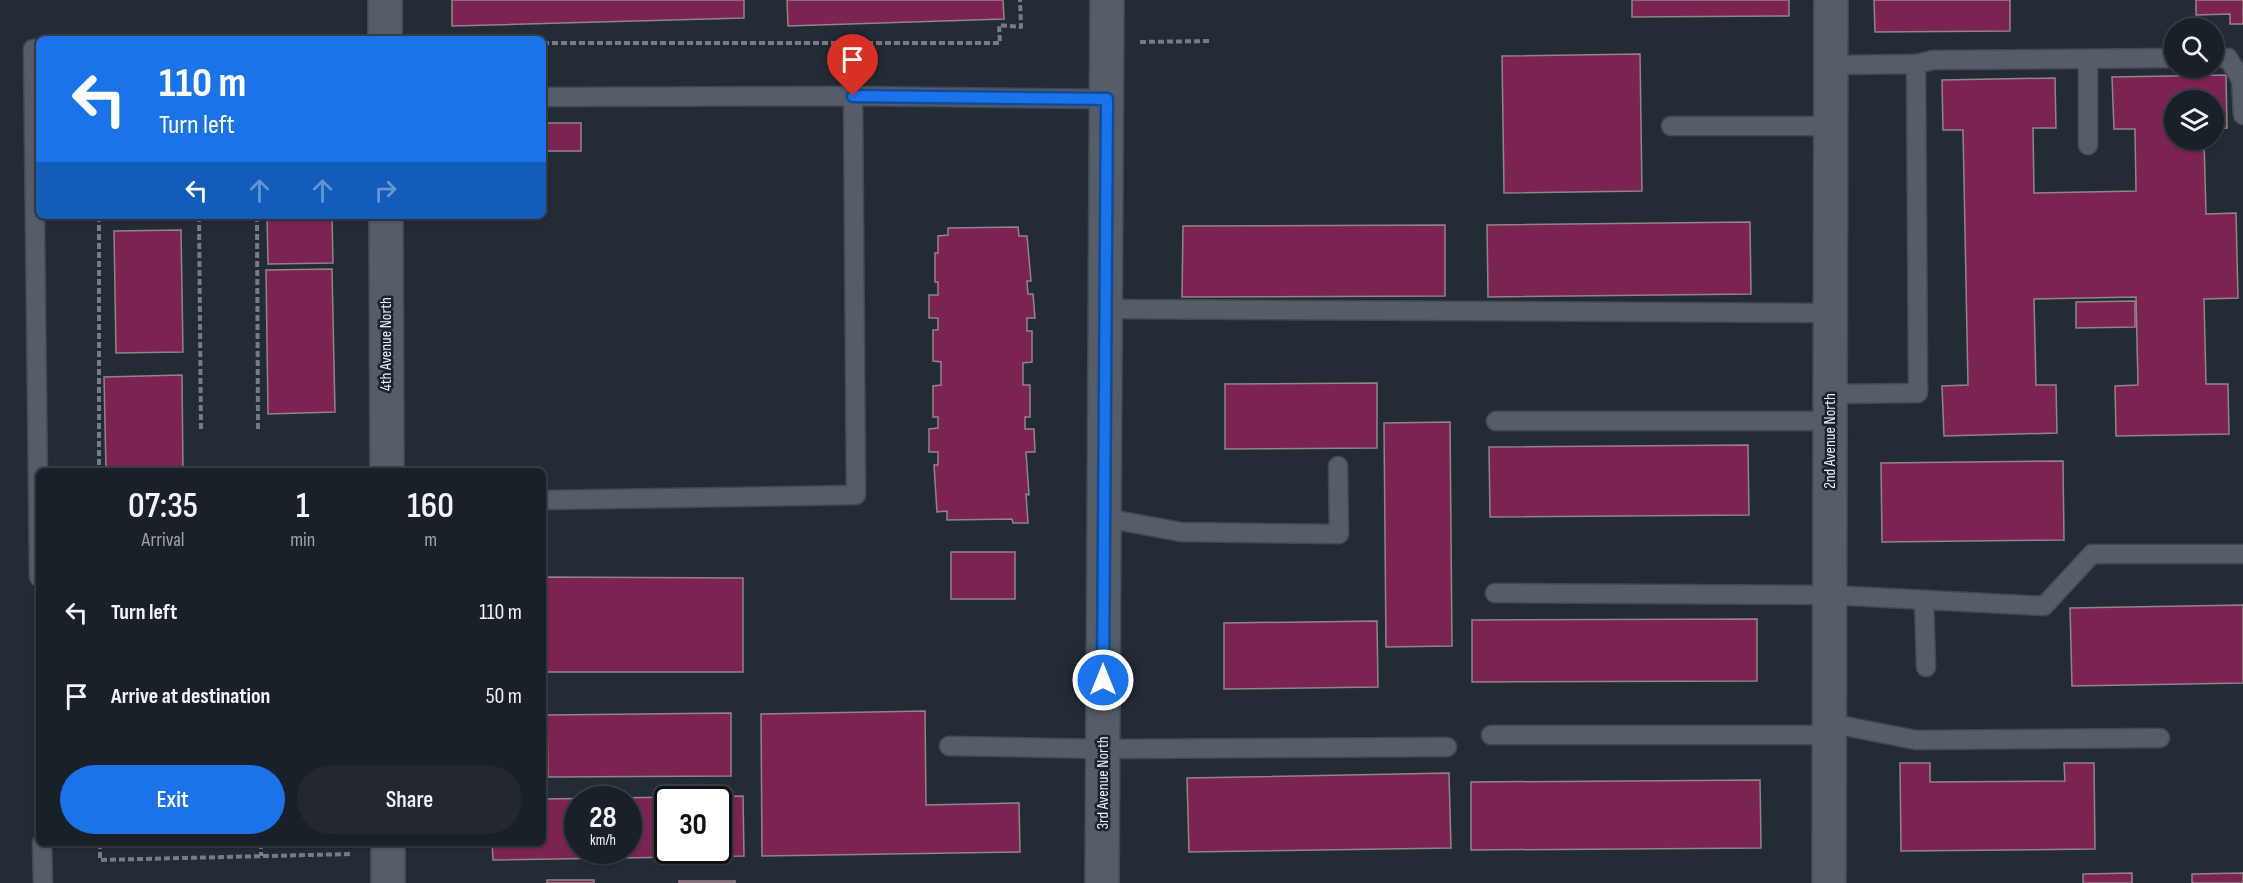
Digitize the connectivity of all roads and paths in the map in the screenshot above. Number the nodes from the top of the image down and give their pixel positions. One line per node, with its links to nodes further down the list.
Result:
1 (385, 0): 5 (street)
2 (1020, 0): 8 (path)
3 (1107, 0): 17 (street, 3rd Avenue North)
4 (1831, 0): 14 (street, 2nd Avenue North)
5 (385, 36)
6 (1209, 41): 7 (path)
7 (1133, 42)
8 (546, 43)
9 (36, 50): 33 (lane)
10 (2164, 58): 12 (lane)
11 (2224, 58): 18 (lane)
12 (2088, 59): 13 (lane); 21 (lane)
13 (1916, 64): 14 (lane); 28 (lane)
14 (1831, 65): 20 (street, 2nd Avenue North)
15 (853, 96): 16 (lane); 17 (lane); 36 (lane)
16 (546, 97)
17 (1107, 99): 26 (street, 3rd Avenue North)
18 (2243, 115)
19 (1671, 126): 20 (lane)
20 (1831, 126): 27 (street, 2nd Avenue North)
21 (2088, 145)
22 (99, 219): 34 (path)
23 (199, 219): 31 (path)
24 (257, 219): 30 (path)
25 (386, 219): 35 (street, 4th Avenue North)
26 (1106, 309): 27 (lane); 37 (street, 3rd Avenue North)
27 (1830, 313): 28 (street, 2nd Avenue North)
28 (1830, 407): 29 (lane); 40 (street, 2nd Avenue North)
29 (1496, 421)
30 (258, 429)
31 (201, 431)
32 (1338, 466): 37 (lane)
33 (38, 468)
34 (99, 468)
35 (387, 468)
36 (546, 500)
37 (1104, 518): 48 (street, 3rd Avenue North)
38 (2243, 554): 41 (lane)
39 (1495, 593): 40 (lane)
40 (1830, 595): 41 (lane); 43 (street, 2nd Avenue North)
41 (1924, 600): 42 (lane)
42 (1926, 667)
43 (1829, 729): 44 (lane); 45 (lane); 57 (street, 2nd Avenue North)
44 (1491, 735)
45 (2160, 738)
46 (949, 746): 48 (lane)
47 (1447, 747): 48 (lane)
48 (1103, 749): 56 (street, 3rd Avenue North)
49 (42, 846): 54 (lane)
50 (100, 846): 53 (path)
51 (261, 846): 53 (path)
52 (376, 848): 53 (path); 55 (street)
53 (261, 856)
54 (43, 883)
55 (388, 883)
56 (1102, 883)
57 (1829, 883)

